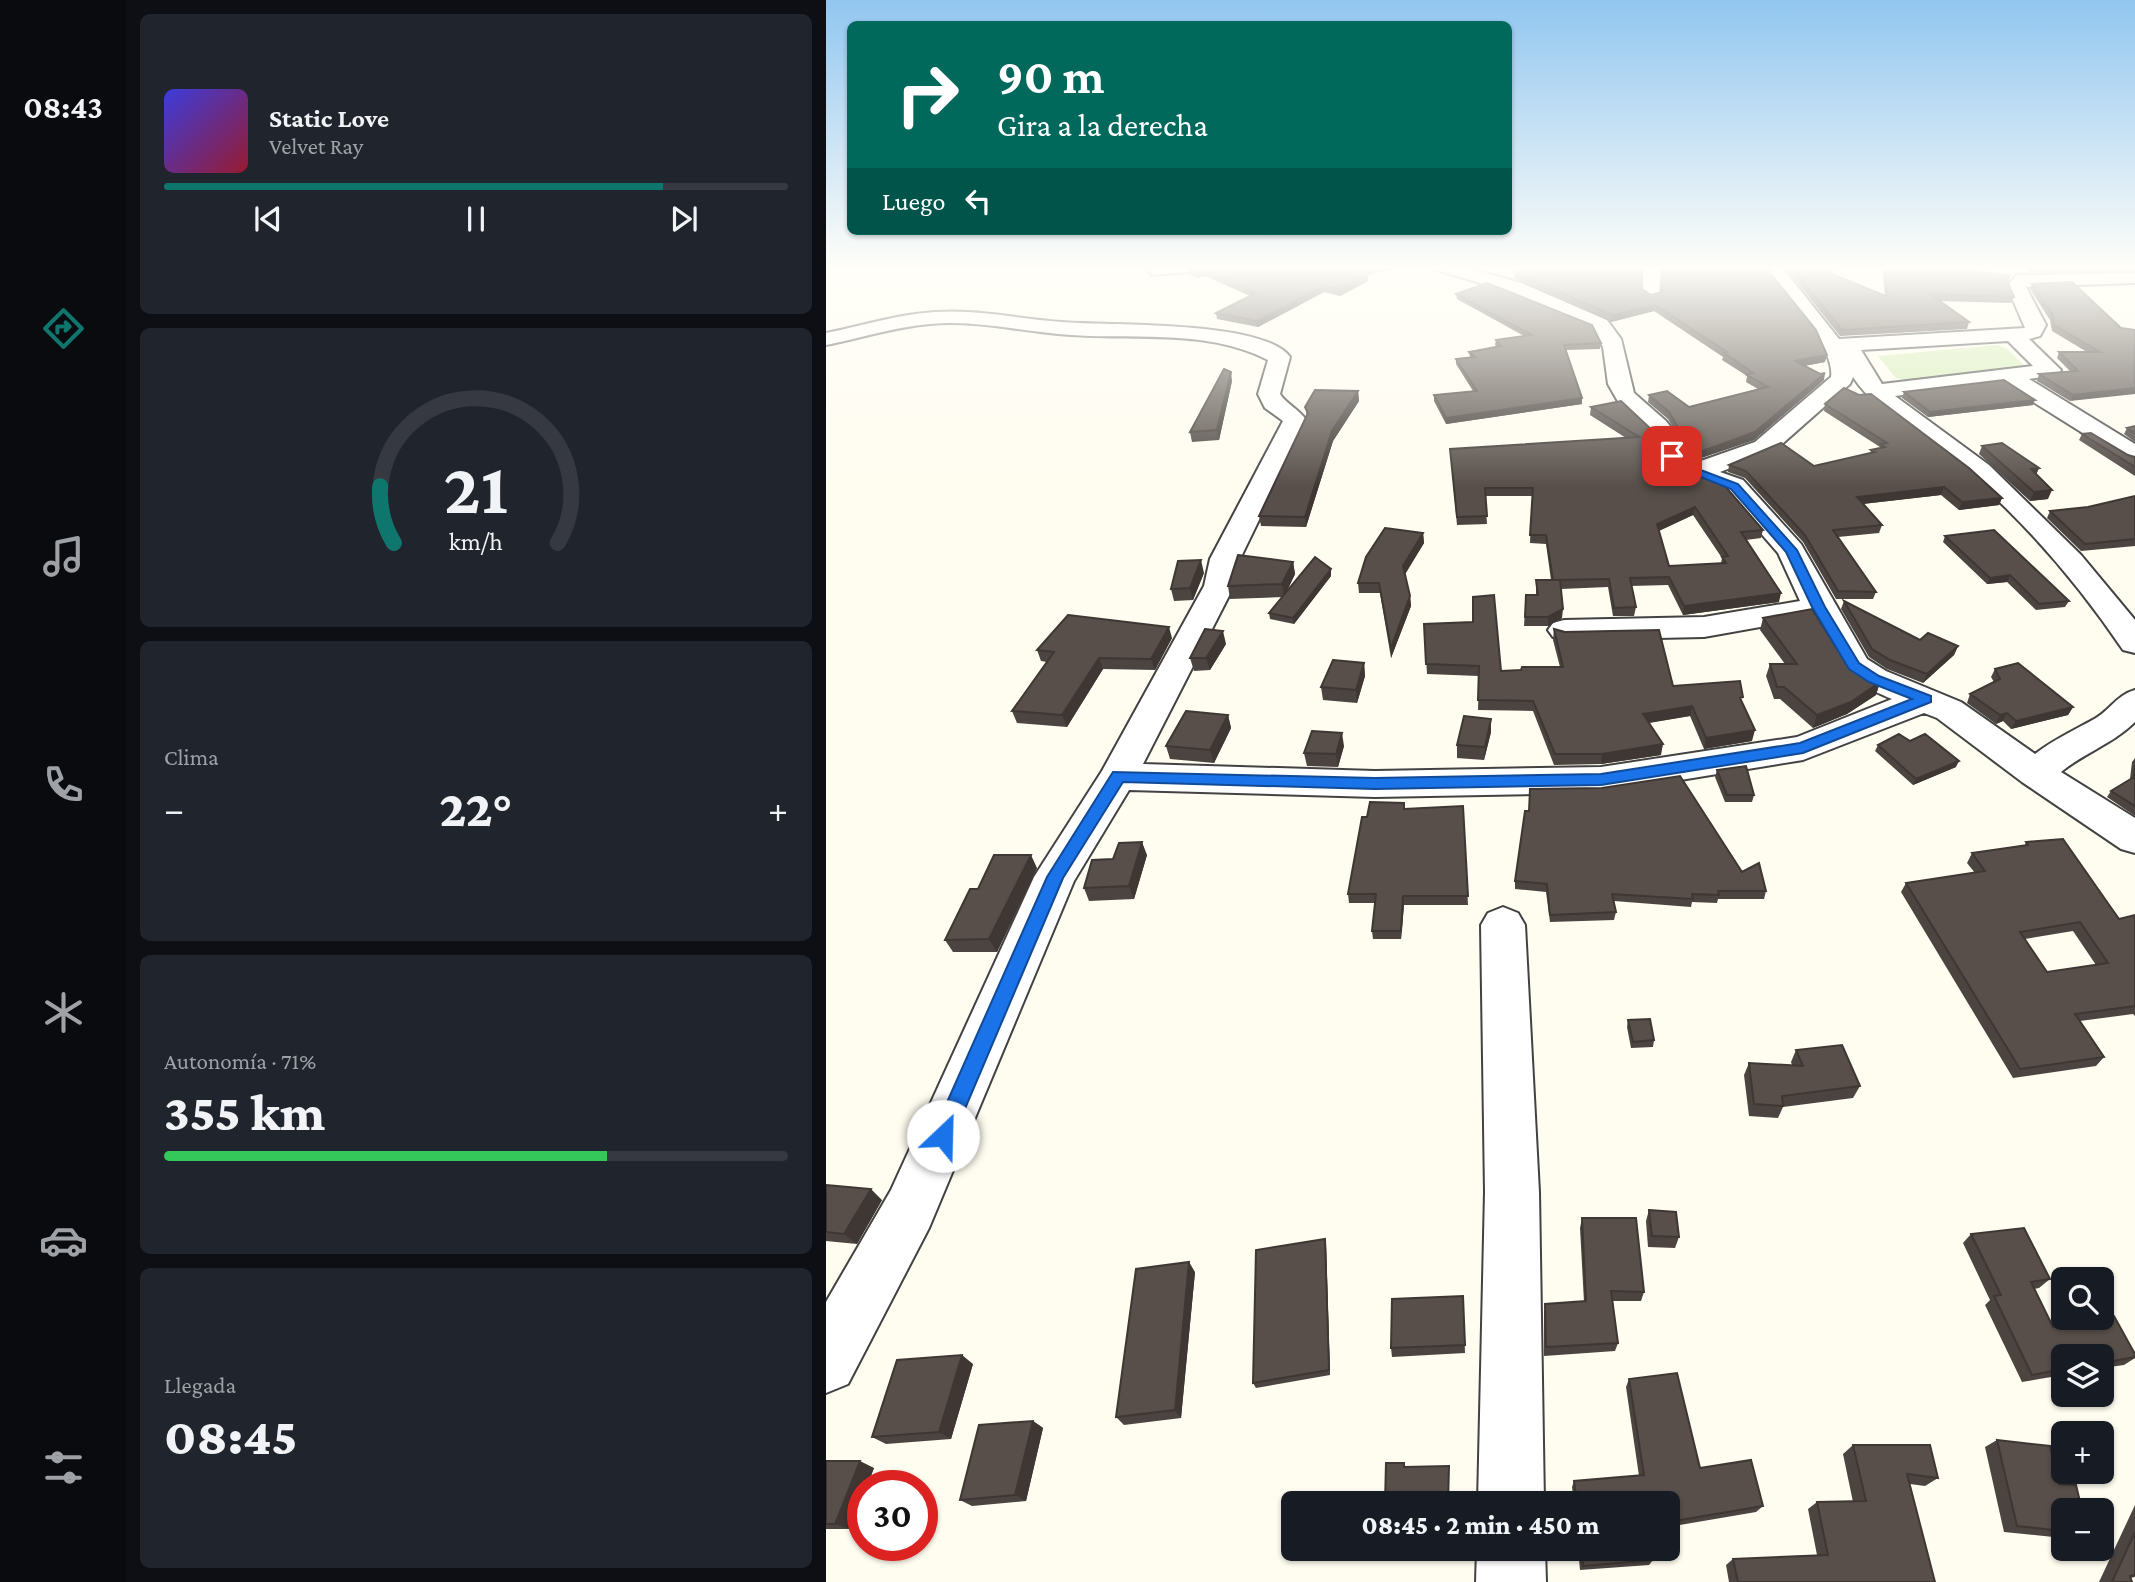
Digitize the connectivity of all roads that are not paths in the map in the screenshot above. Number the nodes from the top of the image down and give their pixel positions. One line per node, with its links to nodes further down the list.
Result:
1 (1227, 340): 17 (street)
2 (1613, 340): 10 (street)
3 (1828, 340): 6 (street)
4 (1934, 340): 6 (street)
5 (2018, 340): 7 (street)
6 (1833, 346): 8 (street); 10 (street)
7 (2008, 376): 8 (street); 9 (street)
8 (1876, 392): 13 (street)
9 (2135, 455)
10 (1695, 471): 11 (street)
11 (1819, 607): 12 (street); 14 (street)
12 (1564, 630)
13 (2135, 643)
14 (1926, 699): 16 (street); 17 (street)
15 (2135, 701): 16 (street)
16 (2035, 773): 18 (street)
17 (1118, 776): 20 (street)
18 (2135, 838)
19 (1503, 925): 21 (street)
20 (826, 1362)
21 (1511, 1491)
22 (1511, 1561): 23 (street)
23 (1511, 1582)

